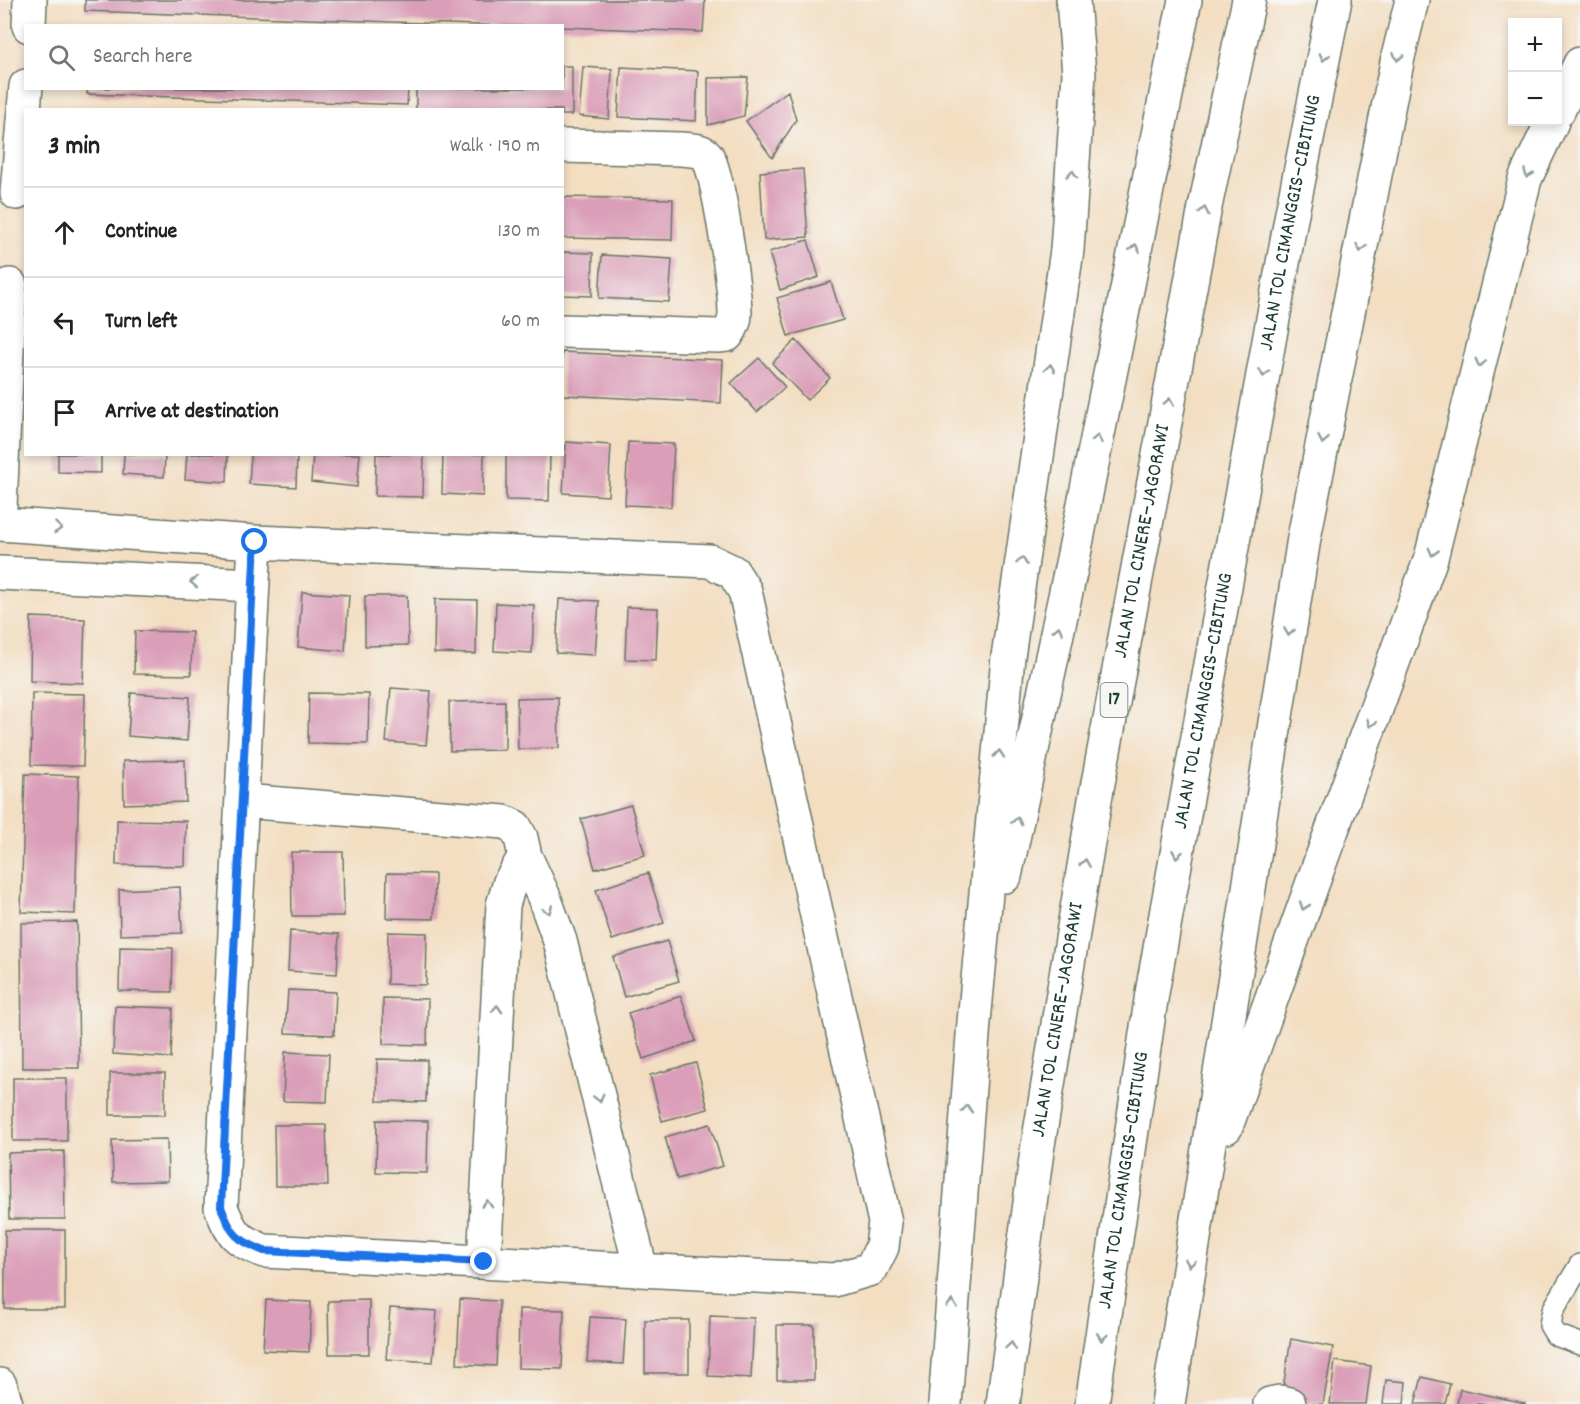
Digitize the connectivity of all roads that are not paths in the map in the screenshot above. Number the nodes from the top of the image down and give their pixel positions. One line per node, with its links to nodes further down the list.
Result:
1 (30, 0): 7 (main road)
2 (1073, 0): 25 (main road, one-way to 2)
3 (1185, 0): 25 (main road, one-way to 3)
4 (1249, 0): 34 (main road, JALAN TOL CINERE–JAGORAWI / 17, one-way to 4)
5 (1335, 0): 35 (main road, JALAN TOL CIMANGGIS–CIBITUNG, one-way to 35)
6 (1412, 0): 26 (main road, one-way to 26)
7 (29, 24)
8 (1580, 64): 10 (main road)
9 (26, 90): 11 (main road)
10 (1562, 101)
11 (25, 108)
12 (1550, 126): 26 (main road, one-way to 26)
13 (24, 131): 15 (main road)
14 (564, 146): 17 (main road)
15 (14, 195)
16 (12, 295): 18 (main road)
17 (564, 331)
18 (0, 507)
19 (0, 524): 20 (main road, one-way to 20)
20 (255, 542): 22 (main road); 29 (main road)
21 (0, 573): 22 (main road, one-way to 21)
22 (253, 585): 23 (main road)
23 (242, 801): 24 (main road); 27 (main road)
24 (525, 856): 27 (main road, one-way to 24); 29 (main road, one-way to 29)
25 (974, 1022): 33 (main road, one-way to 25)
26 (1199, 1205): 36 (main road, one-way to 36)
27 (484, 1262): 29 (main road)
28 (1580, 1265): 30 (lane)
29 (641, 1270)
30 (1580, 1344)
31 (0, 1385): 32 (main road)
32 (6, 1404)
33 (945, 1404)
34 (1003, 1404)
35 (1092, 1404)
36 (1168, 1404)
37 (1270, 1404): 38 (main road)
38 (1289, 1404)

